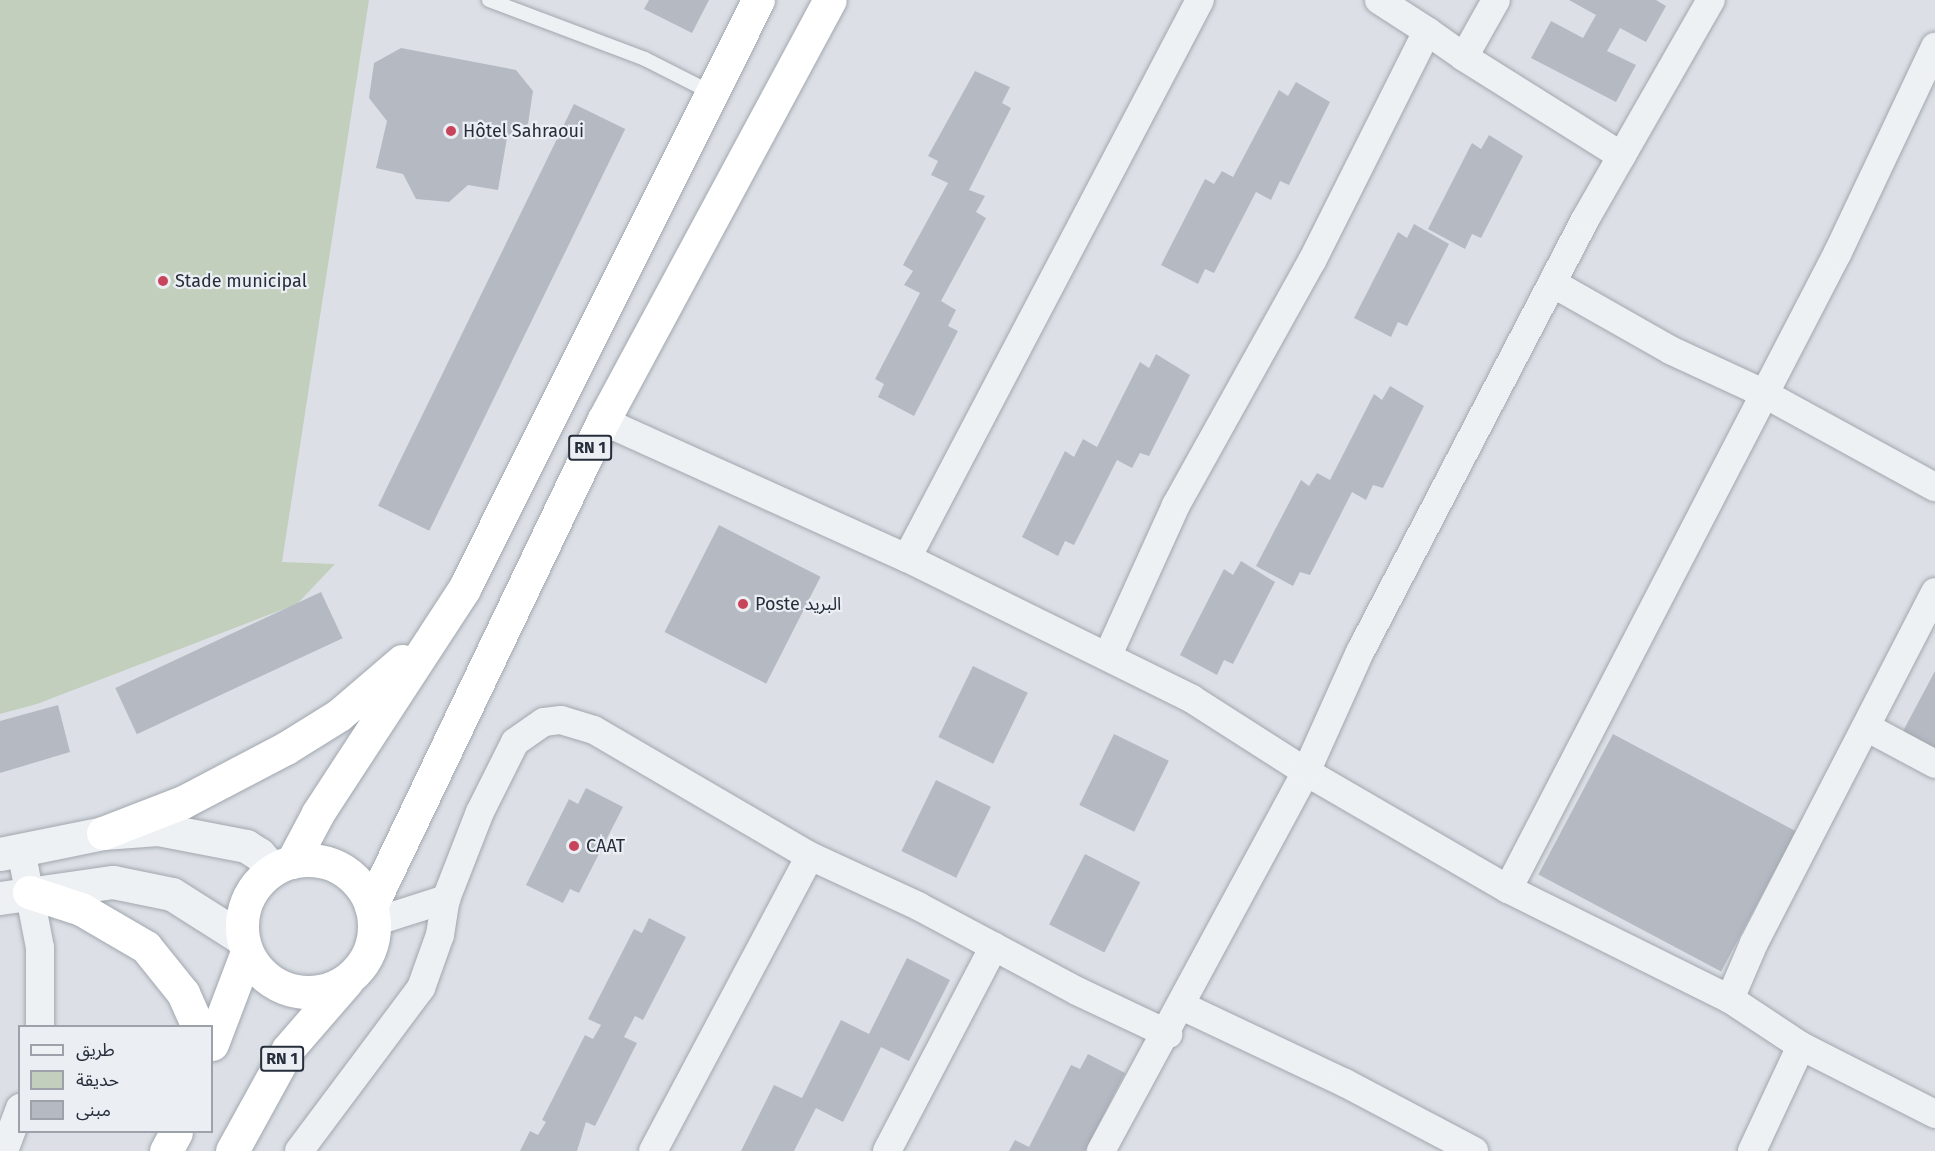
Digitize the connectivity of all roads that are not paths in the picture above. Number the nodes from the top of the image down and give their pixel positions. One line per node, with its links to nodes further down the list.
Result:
1 (489, 0): 11 (lane)
2 (758, 0): 11 (highway, RN 1)
3 (830, 0): 15 (highway, RN 1)
4 (1200, 0): 17 (street)
5 (1378, 0): 8 (street)
6 (1496, 0): 10 (street)
7 (1711, 0): 12 (street)
8 (1427, 31): 10 (street); 20 (street)
9 (1935, 47): 14 (street)
10 (1464, 57): 12 (street)
11 (710, 92): 18 (highway, RN 1)
12 (1622, 156): 13 (street)
13 (1554, 284): 14 (street); 23 (street)
14 (1763, 393): 16 (street); 28 (street)
15 (603, 421): 17 (street); 31 (highway, RN 1)
16 (1935, 487)
17 (907, 558): 20 (street)
18 (464, 589): 24 (highway); 27 (highway, RN 1)
19 (1935, 592): 21 (street)
20 (1108, 655): 23 (street)
21 (1868, 728): 22 (street); 35 (street)
22 (1935, 764)
23 (1306, 772): 28 (street); 36 (street)
24 (103, 833): 25 (street); 27 (street)
25 (11, 852): 29 (street)
26 (810, 856): 30 (street); 33 (street); 49 (street)
27 (282, 866): 31 (highway); 32 (highway)
28 (1508, 889): 35 (street)
29 (15, 895): 32 (street); 37 (street); 38 (highway)
30 (446, 900): 31 (street); 48 (street)
31 (373, 914): 34 (highway)
32 (245, 946): 34 (highway); 40 (highway)
33 (994, 946): 39 (street); 50 (street)
34 (349, 978): 47 (highway, RN 1)
35 (1730, 999): 41 (street)
36 (1182, 1006): 39 (street); 52 (street)
37 (40, 1025)
38 (198, 1025)
39 (1168, 1034): 51 (street)
40 (213, 1041)
41 (1801, 1046): 43 (street); 53 (street)
42 (18, 1113): 45 (street)
43 (1935, 1114)
44 (175, 1133): 46 (highway)
45 (4, 1151)
46 (166, 1151)
47 (232, 1151)
48 (299, 1151)
49 (653, 1151)
50 (887, 1151)
51 (1101, 1151)
52 (1474, 1151)
53 (1752, 1151)

